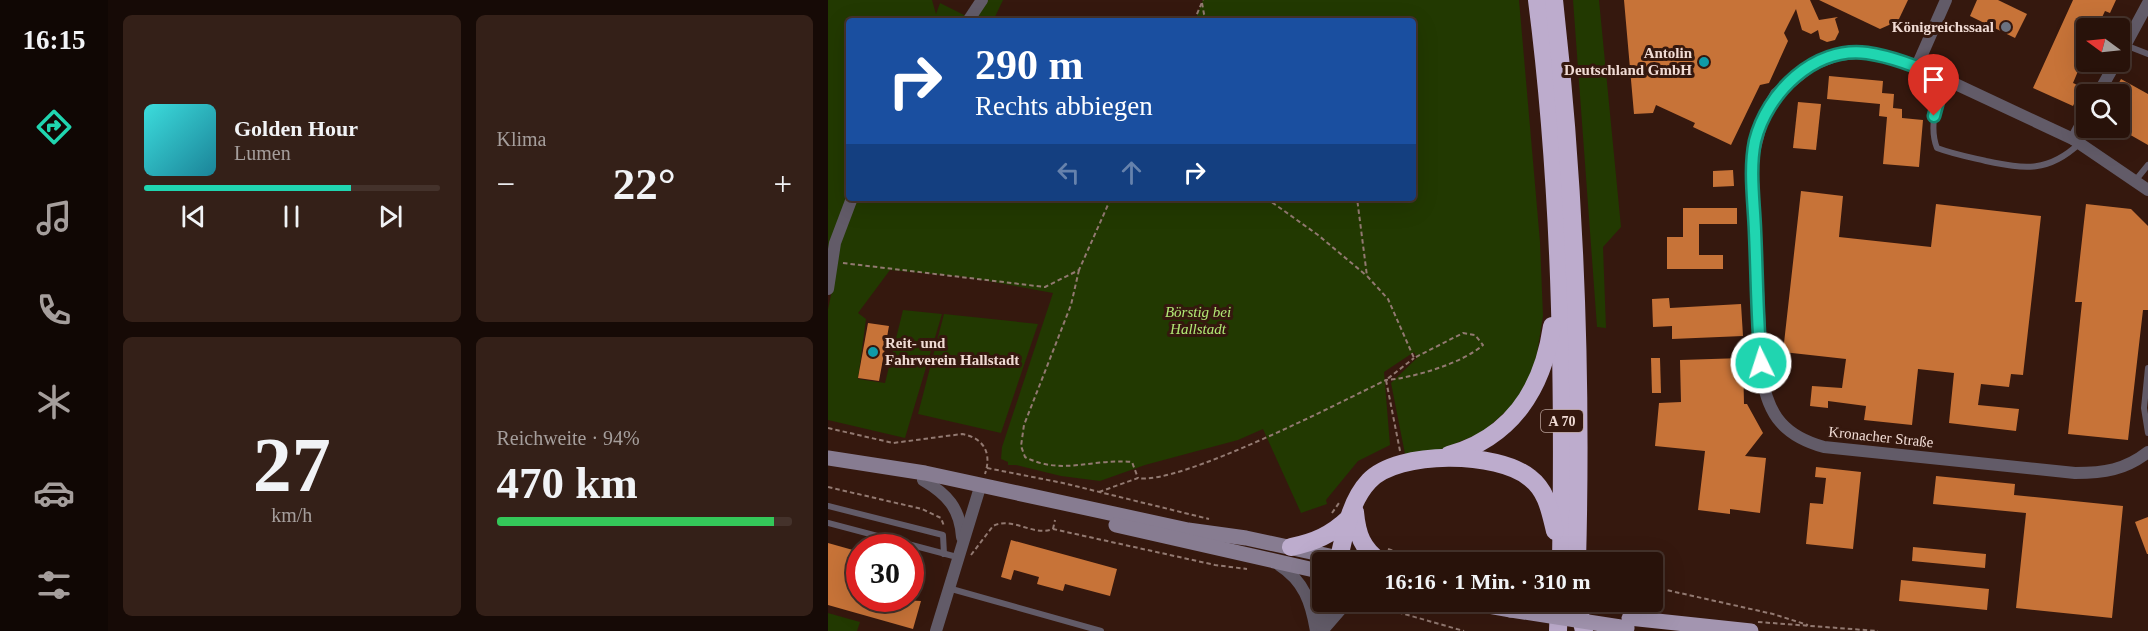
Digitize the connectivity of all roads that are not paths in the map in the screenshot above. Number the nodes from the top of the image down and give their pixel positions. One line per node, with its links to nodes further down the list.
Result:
1 (982, 0): 6 (street)
2 (1537, 0): 18 (highway, A 70)
3 (1554, 0): 37 (highway, A 70)
4 (1946, 0): 10 (street)
5 (2148, 3): 7 (street)
6 (970, 18)
7 (2130, 36)
8 (2130, 51): 9 (lane)
9 (2148, 54)
10 (1917, 66): 11 (street, Kronacher Straße); 22 (street, Kronacher Straße)
11 (1944, 79): 13 (street, Kronacher Straße); 13 (lane)
12 (2078, 138): 13 (street)
13 (2077, 141): 15 (street, Kronacher Straße)
14 (2148, 165): 15 (lane)
15 (2135, 181): 16 (street, Kronacher Straße)
16 (2148, 190)
17 (851, 201): 19 (street)
18 (1560, 279): 24 (highway); 36 (highway, A 70)
19 (828, 289)
20 (2148, 368): 21 (lane)
21 (2148, 433)
22 (2148, 452)
23 (828, 458): 27 (main road)
24 (1436, 459): 29 (highway); 35 (highway)
25 (828, 466): 26 (main road)
26 (923, 480): 27 (main road); 31 (street)
27 (980, 488): 31 (street); 32 (main road); 40 (main road)
28 (828, 506): 39 (lane)
29 (1352, 511): 32 (highway); 33 (highway); 34 (highway)
30 (828, 523): 39 (lane)
31 (961, 542): 39 (street)
32 (1291, 547): 38 (main road)
33 (1341, 552)
34 (1368, 552)
35 (1557, 552)
36 (1559, 552)
37 (1577, 552)
38 (1312, 553)
39 (951, 556): 42 (street)
40 (1273, 561): 41 (main road); 52 (street)
41 (1312, 570)
42 (948, 588): 50 (street); 51 (lane)
43 (1325, 612): 52 (street)
44 (1338, 612): 52 (street)
45 (1560, 612): 53 (highway)
46 (1577, 612): 54 (highway)
47 (1579, 612): 55 (highway)
48 (1591, 612): 49 (main road)
49 (1628, 615): 56 (main road); 57 (main road)
50 (936, 631)
51 (1101, 631)
52 (1319, 631)
53 (1558, 631)
54 (1576, 631)
55 (1584, 631)
56 (1654, 631)
57 (1751, 631)

